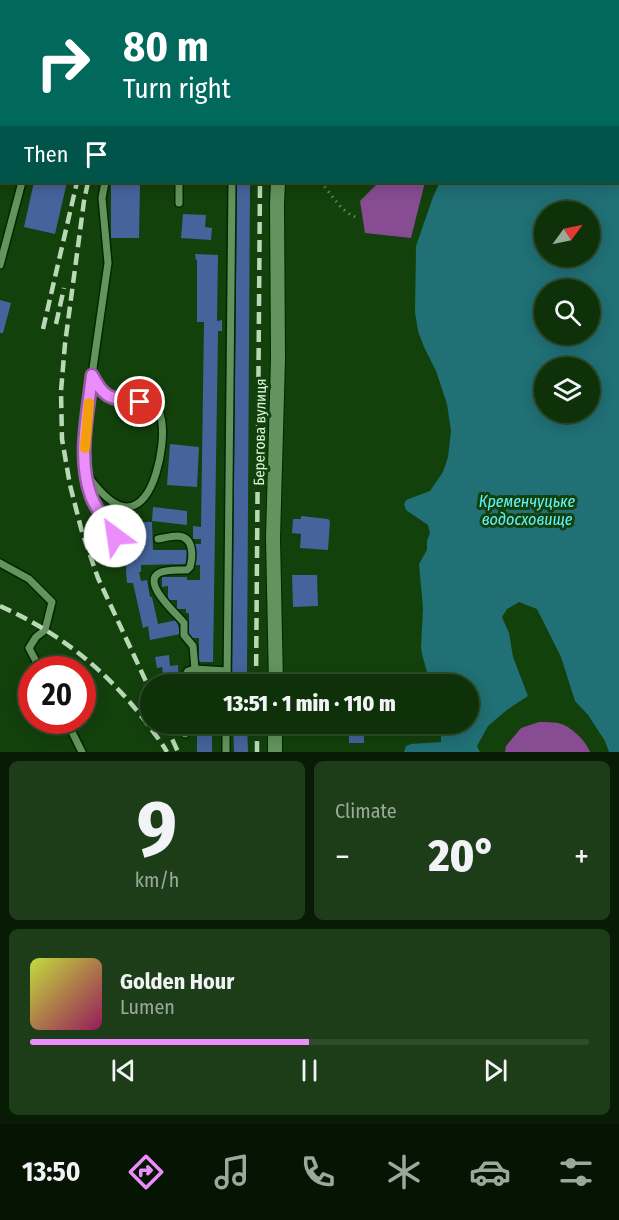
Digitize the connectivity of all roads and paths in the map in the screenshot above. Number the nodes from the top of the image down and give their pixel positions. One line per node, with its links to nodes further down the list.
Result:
1 (22, 183): 9 (lane)
2 (105, 183): 10 (lane)
3 (179, 183): 7 (lane)
4 (232, 183): 17 (lane)
5 (278, 183): 19 (street, Берегова вулиця)
6 (322, 183): 8 (path)
7 (179, 203)
8 (359, 218)
9 (0, 265)
10 (92, 375): 11 (lane); 11 (lane)
11 (85, 472): 12 (lane)
12 (115, 536)
13 (158, 538): 16 (lane)
14 (0, 563): 15 (lane)
15 (33, 656)
16 (195, 669): 17 (lane); 18 (lane)
17 (227, 671)
18 (186, 674)
19 (276, 674)
20 (73, 734): 23 (lane)
21 (226, 734): 24 (lane)
22 (275, 734): 25 (street)
23 (82, 752)
24 (226, 752)
25 (275, 752)

